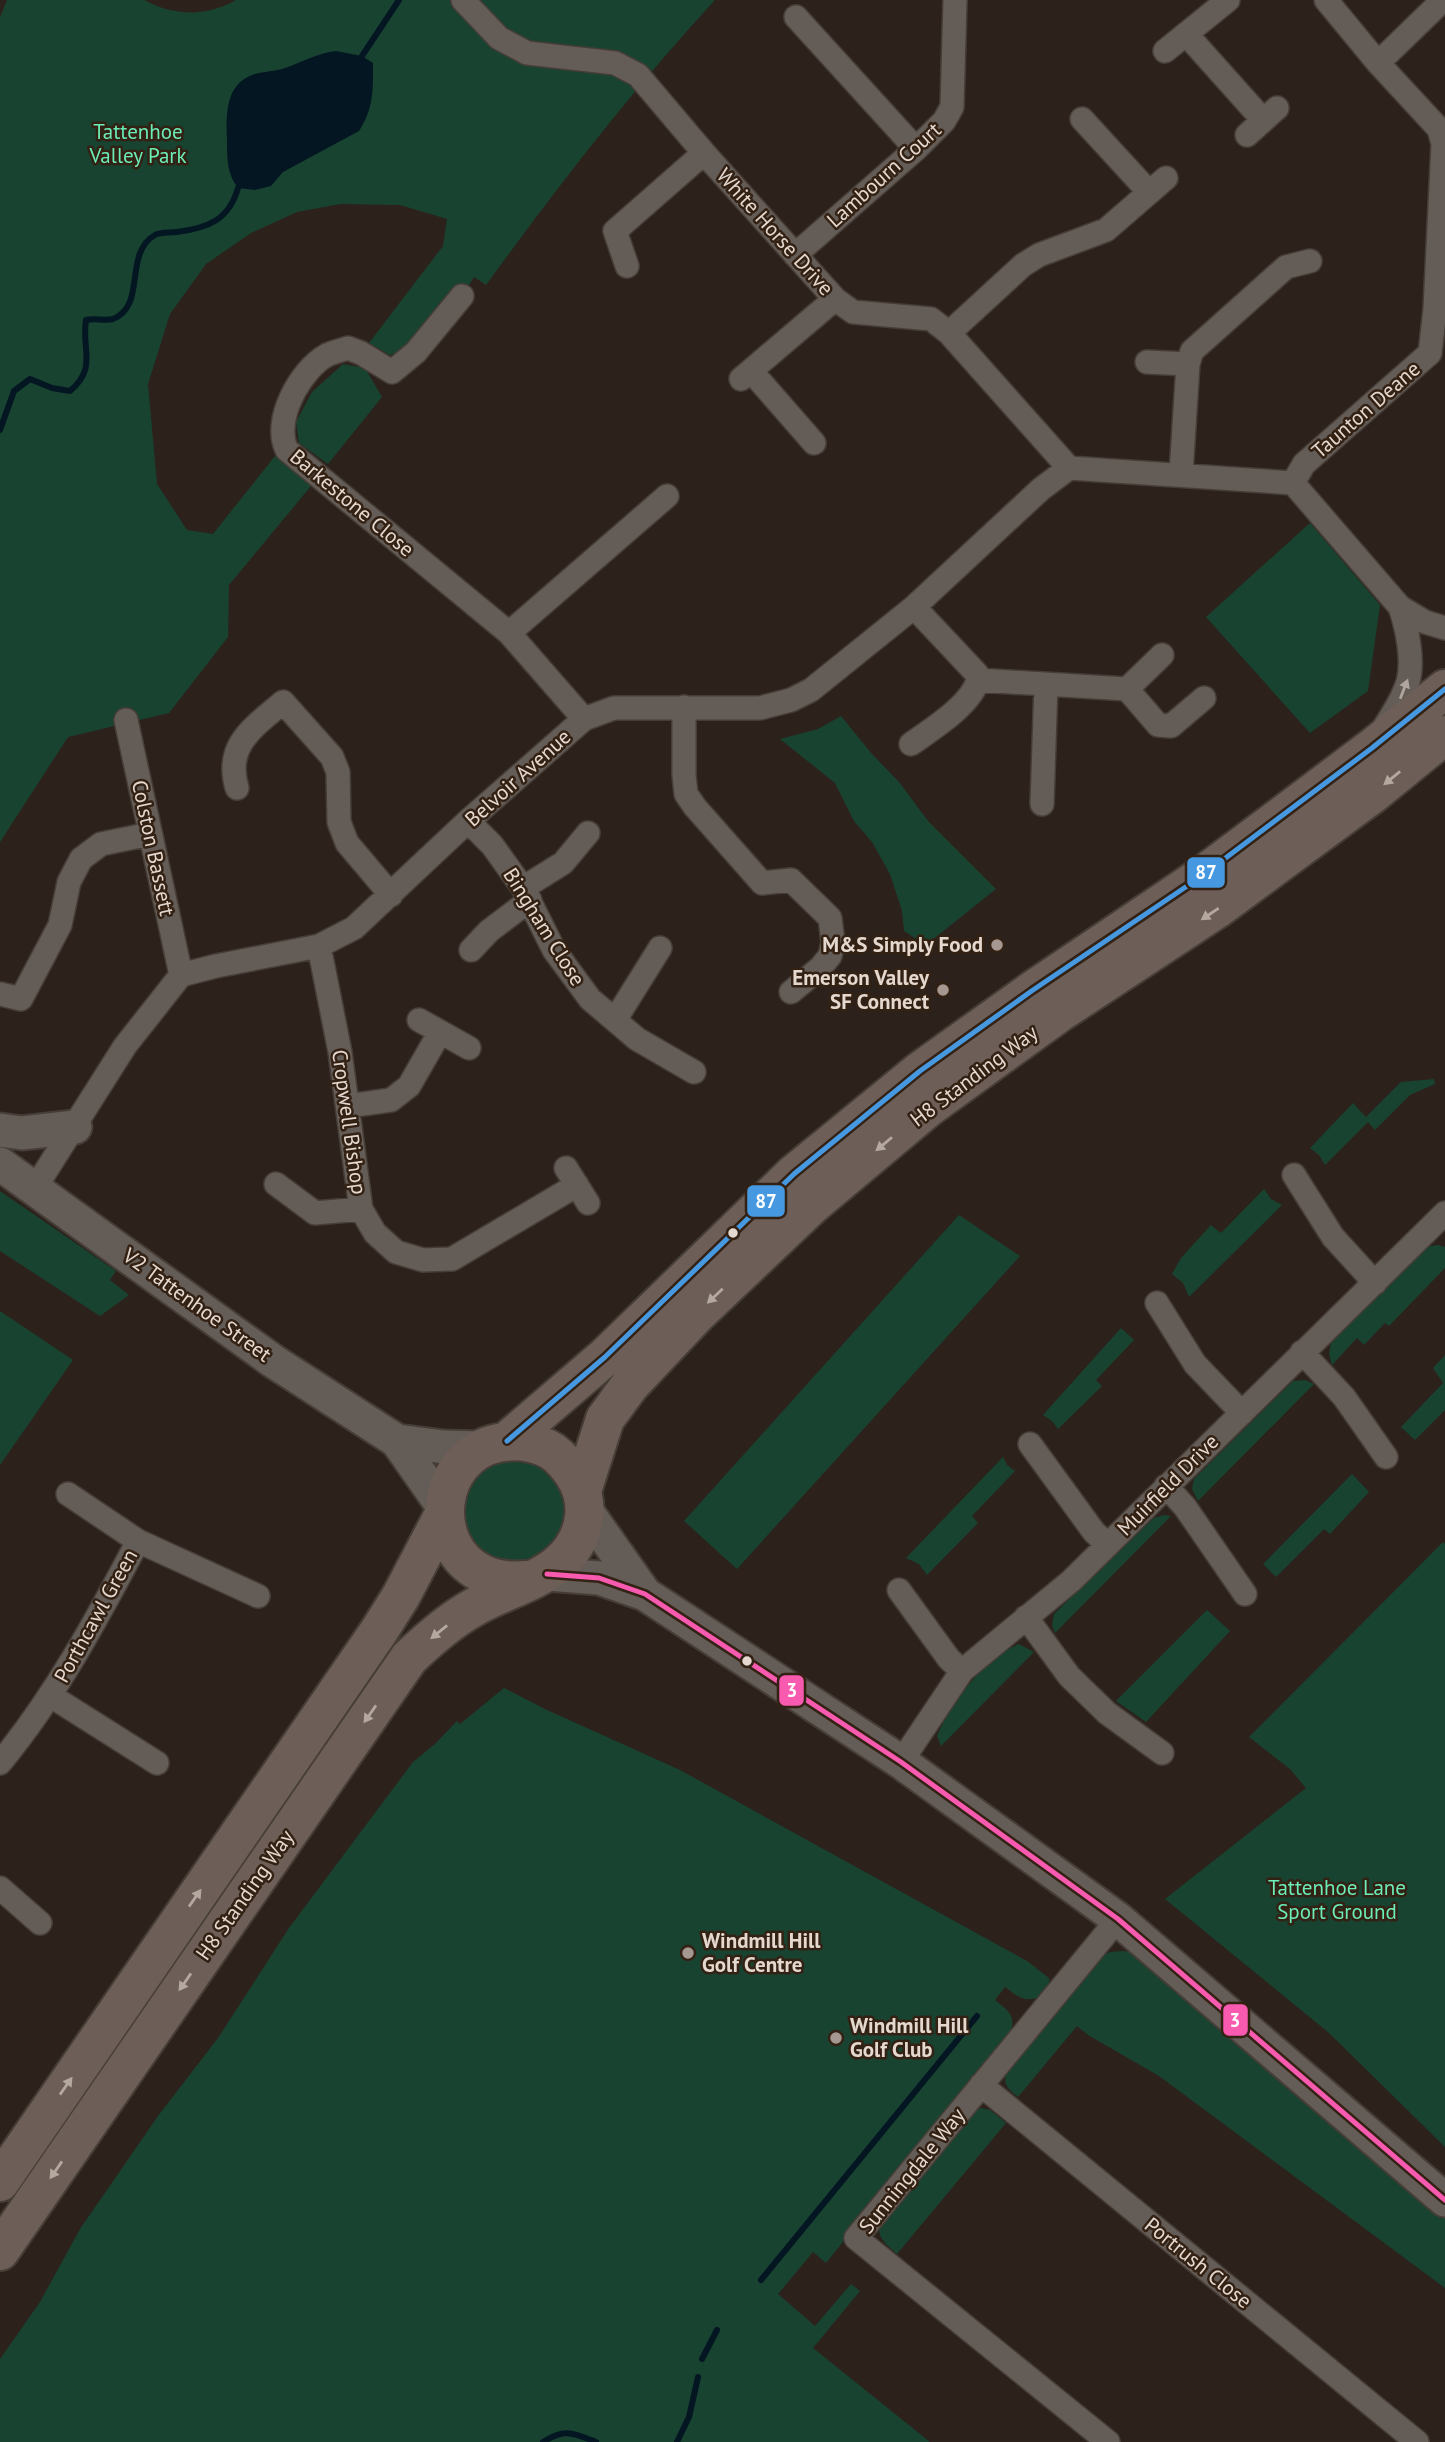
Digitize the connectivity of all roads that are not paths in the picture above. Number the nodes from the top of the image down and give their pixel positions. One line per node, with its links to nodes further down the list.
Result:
1 (463, 0): 13 (street, White Horse Drive)
2 (955, 0): 12 (street, Lambourn Court)
3 (1228, 0): 7 (street)
4 (1326, 0): 9 (street, Taunton Deane)
5 (1443, 0): 9 (street)
6 (796, 17): 12 (street)
7 (1188, 35): 8 (street); 11 (street)
8 (1165, 51)
9 (1378, 63): 14 (street, Taunton Deane)
10 (1082, 119): 20 (street)
11 (1262, 121)
12 (916, 149): 15 (street, Lambourn Court)
13 (704, 153): 15 (street, White Horse Drive); 17 (street)
14 (1441, 225): 26 (street, Taunton Deane)
15 (794, 255): 19 (street, White Horse Drive)
16 (1310, 261): 22 (street)
17 (627, 265)
18 (462, 296): 31 (street, Barkestone Close)
19 (835, 299): 20 (street, White Horse Drive); 23 (street)
20 (949, 333): 24 (street, White Horse Drive)
21 (1147, 362): 22 (street)
22 (1188, 364): 25 (street)
23 (814, 443)
24 (1069, 468): 25 (street); 28 (street, Belvoir Avenue)
25 (1181, 474): 26 (street)
26 (1293, 483): 29 (street)
27 (667, 495): 31 (street)
28 (914, 607): 33 (street); 38 (street, Belvoir Avenue)
29 (1400, 607): 30 (street); 43 (street, one-way to 29)
30 (1445, 628)
31 (509, 633): 39 (street, Barkestone Close)
32 (1162, 655): 35 (street)
33 (978, 680): 34 (street); 42 (street)
34 (1046, 685): 35 (street); 45 (street)
35 (1127, 689): 37 (street)
36 (1445, 689): 43 (highway, H8 Standing Way)
37 (1204, 698)
38 (684, 707): 39 (street, Belvoir Avenue); 55 (street)
39 (584, 719): 46 (street, Belvoir Avenue)
40 (126, 720): 48 (street, Colston Bassett)
41 (1445, 735): 82 (highway, H8 Standing Way, one-way to 82)
42 (911, 744)
43 (1372, 748): 78 (highway, H8 Standing Way)
44 (237, 788): 50 (street)
45 (1042, 804)
46 (468, 821): 49 (street, Bingham Close); 50 (street, Belvoir Avenue)
47 (588, 833): 49 (street)
48 (150, 834): 54 (street, Colston Bassett); 56 (street)
49 (527, 894): 53 (street); 58 (street, Bingham Close)
50 (391, 895): 51 (street, Belvoir Avenue)
51 (319, 946): 54 (street, Belvoir Avenue); 62 (street, Cropwell Bishop)
52 (660, 948): 58 (street)
53 (471, 950)
54 (181, 975): 63 (street)
55 (788, 990)
56 (0, 994)
57 (419, 1020): 59 (street)
58 (615, 1020): 61 (street, Bingham Close)
59 (440, 1032): 60 (street); 62 (street)
60 (470, 1048)
61 (694, 1072)
62 (348, 1106): 70 (street, Cropwell Bishop)
63 (75, 1127): 64 (street); 69 (street)
64 (0, 1130)
65 (1, 1165): 69 (street, V2 Tattenhoe Street)
66 (1294, 1175): 72 (street)
67 (276, 1184): 70 (street)
68 (577, 1185): 70 (street, Cropwell Bishop)
69 (35, 1188): 76 (street, V2 Tattenhoe Street)
70 (361, 1209)
71 (1445, 1214): 72 (street, Muirfield Drive)
72 (1375, 1283): 74 (street, Muirfield Drive)
73 (1157, 1303): 75 (street)
74 (1303, 1352): 75 (street, Muirfield Drive); 79 (street)
75 (1242, 1413): 80 (street, Muirfield Drive)
76 (397, 1441): 78 (street, V2 Tattenhoe Street); 83 (street, V2 Tattenhoe Street)
77 (1030, 1444): 85 (street)
78 (494, 1445): 82 (highway); 83 (highway)
79 (1386, 1457)
80 (1166, 1486): 85 (street, Muirfield Drive); 88 (street)
81 (68, 1494): 84 (street)
82 (584, 1500): 86 (highway); 90 (street)
83 (444, 1511): 86 (highway); 102 (highway, H8 Standing Way, one-way to 83)
84 (138, 1541): 89 (street, Porthcawl Green); 93 (street, Porthcawl Green)
85 (1108, 1545): 91 (street, Muirfield Drive)
86 (538, 1577): 90 (street); 104 (highway, H8 Standing Way, one-way to 104)
87 (899, 1590): 92 (street)
88 (1245, 1594)
89 (258, 1596)
90 (658, 1603): 95 (street)
91 (1026, 1617): 92 (street, Muirfield Drive); 94 (street)
92 (962, 1671): 95 (street, Muirfield Drive)
93 (51, 1696): 96 (street, Porthcawl Green); 97 (street, Porthcawl Green)
94 (1162, 1753)
95 (901, 1762): 99 (street)
96 (0, 1763)
97 (158, 1763)
98 (0, 1888): 100 (street)
99 (1118, 1919): 101 (street, Sunningdale Way); 103 (street)
100 (40, 1923)
101 (981, 2085): 105 (street, Portrush Close); 106 (street, Sunningdale Way)
102 (0, 2182)
103 (1445, 2200)
104 (0, 2251)
105 (1415, 2441)
106 (1108, 2442)

